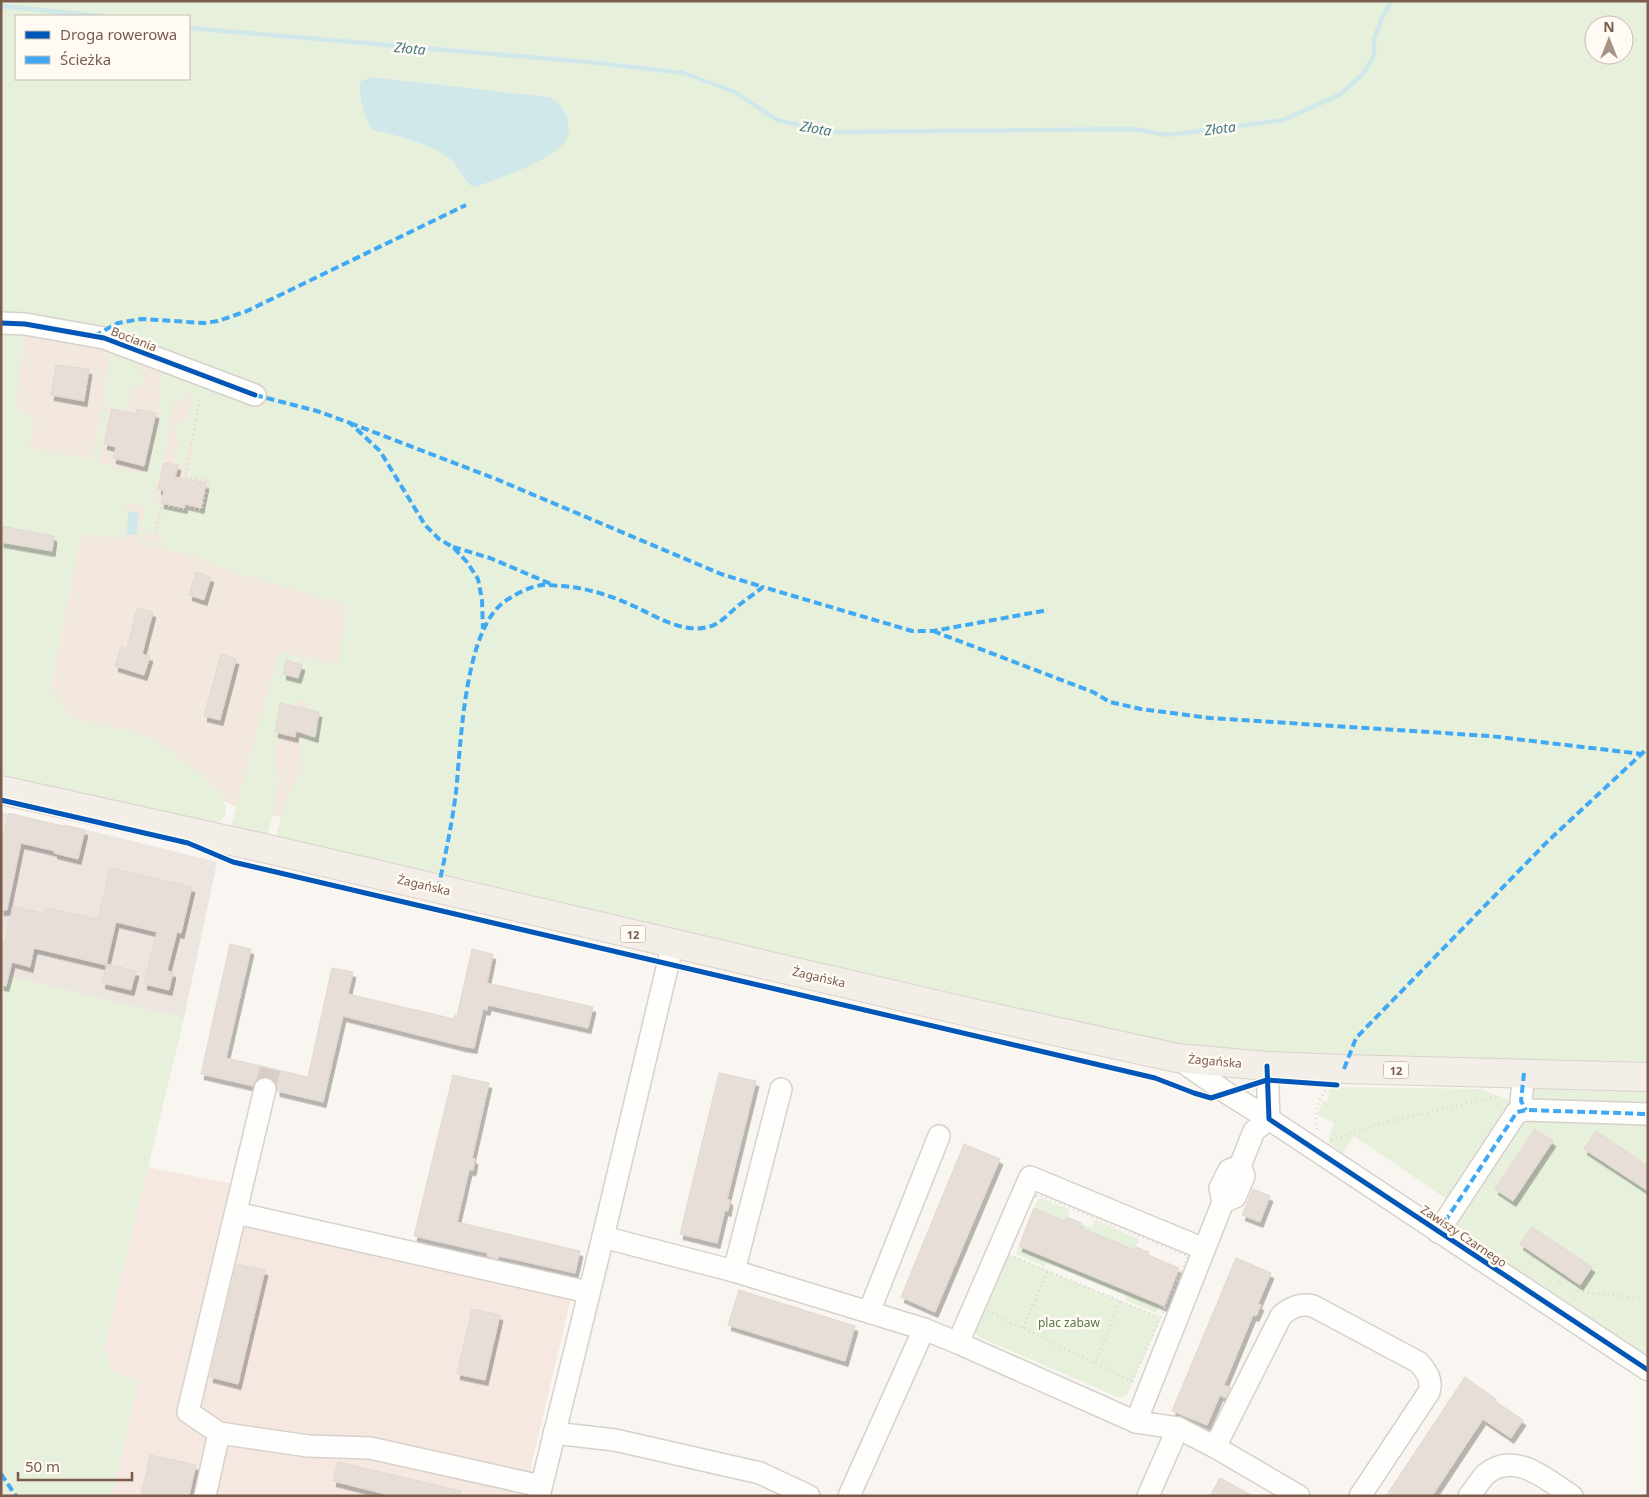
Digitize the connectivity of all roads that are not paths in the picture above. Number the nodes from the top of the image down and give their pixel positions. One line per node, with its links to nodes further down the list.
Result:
1 (1, 323): 2 (street, Bociania)
2 (255, 395)
3 (1, 790): 4 (main road, Żagańska / 12)
4 (673, 943): 5 (main road, Żagańska / 12); 17 (street)
5 (1177, 1058): 6 (main road, Żagańska / 12); 13 (street, Zawiszy Czarnego)
6 (1268, 1066): 7 (main road, Żagańska / 12); 13 (street)
7 (1524, 1073): 8 (main road, Żagańska / 12); 11 (street)
8 (1648, 1077)
9 (265, 1088): 15 (street)
10 (781, 1089): 19 (street)
11 (1526, 1110): 12 (street); 16 (street, Zawiszy Czarnego)
12 (1648, 1114)
13 (1269, 1119): 16 (street, Zawiszy Czarnego); 18 (street)
14 (939, 1136): 21 (street)
15 (236, 1214): 20 (street); 27 (street)
16 (1438, 1232): 24 (street, Zawiszy Czarnego)
17 (603, 1237): 19 (street); 20 (street)
18 (1204, 1249): 23 (street); 25 (street)
19 (734, 1271): 21 (street)
20 (588, 1292): 28 (street)
21 (869, 1312): 22 (street)
22 (924, 1329): 23 (street); 33 (street)
23 (958, 1343): 25 (street)
24 (1648, 1370)
25 (1136, 1422): 26 (street)
26 (1178, 1428): 29 (street); 34 (street)
27 (219, 1433): 30 (street); 31 (street)
28 (554, 1434): 30 (street); 32 (street)
29 (1215, 1447): 35 (street); 36 (street)
30 (540, 1491)
31 (205, 1496)
32 (809, 1496)
33 (849, 1496)
34 (1148, 1496)
35 (1299, 1496)
36 (1360, 1496)
37 (1469, 1496): 38 (street)
38 (1572, 1496)

